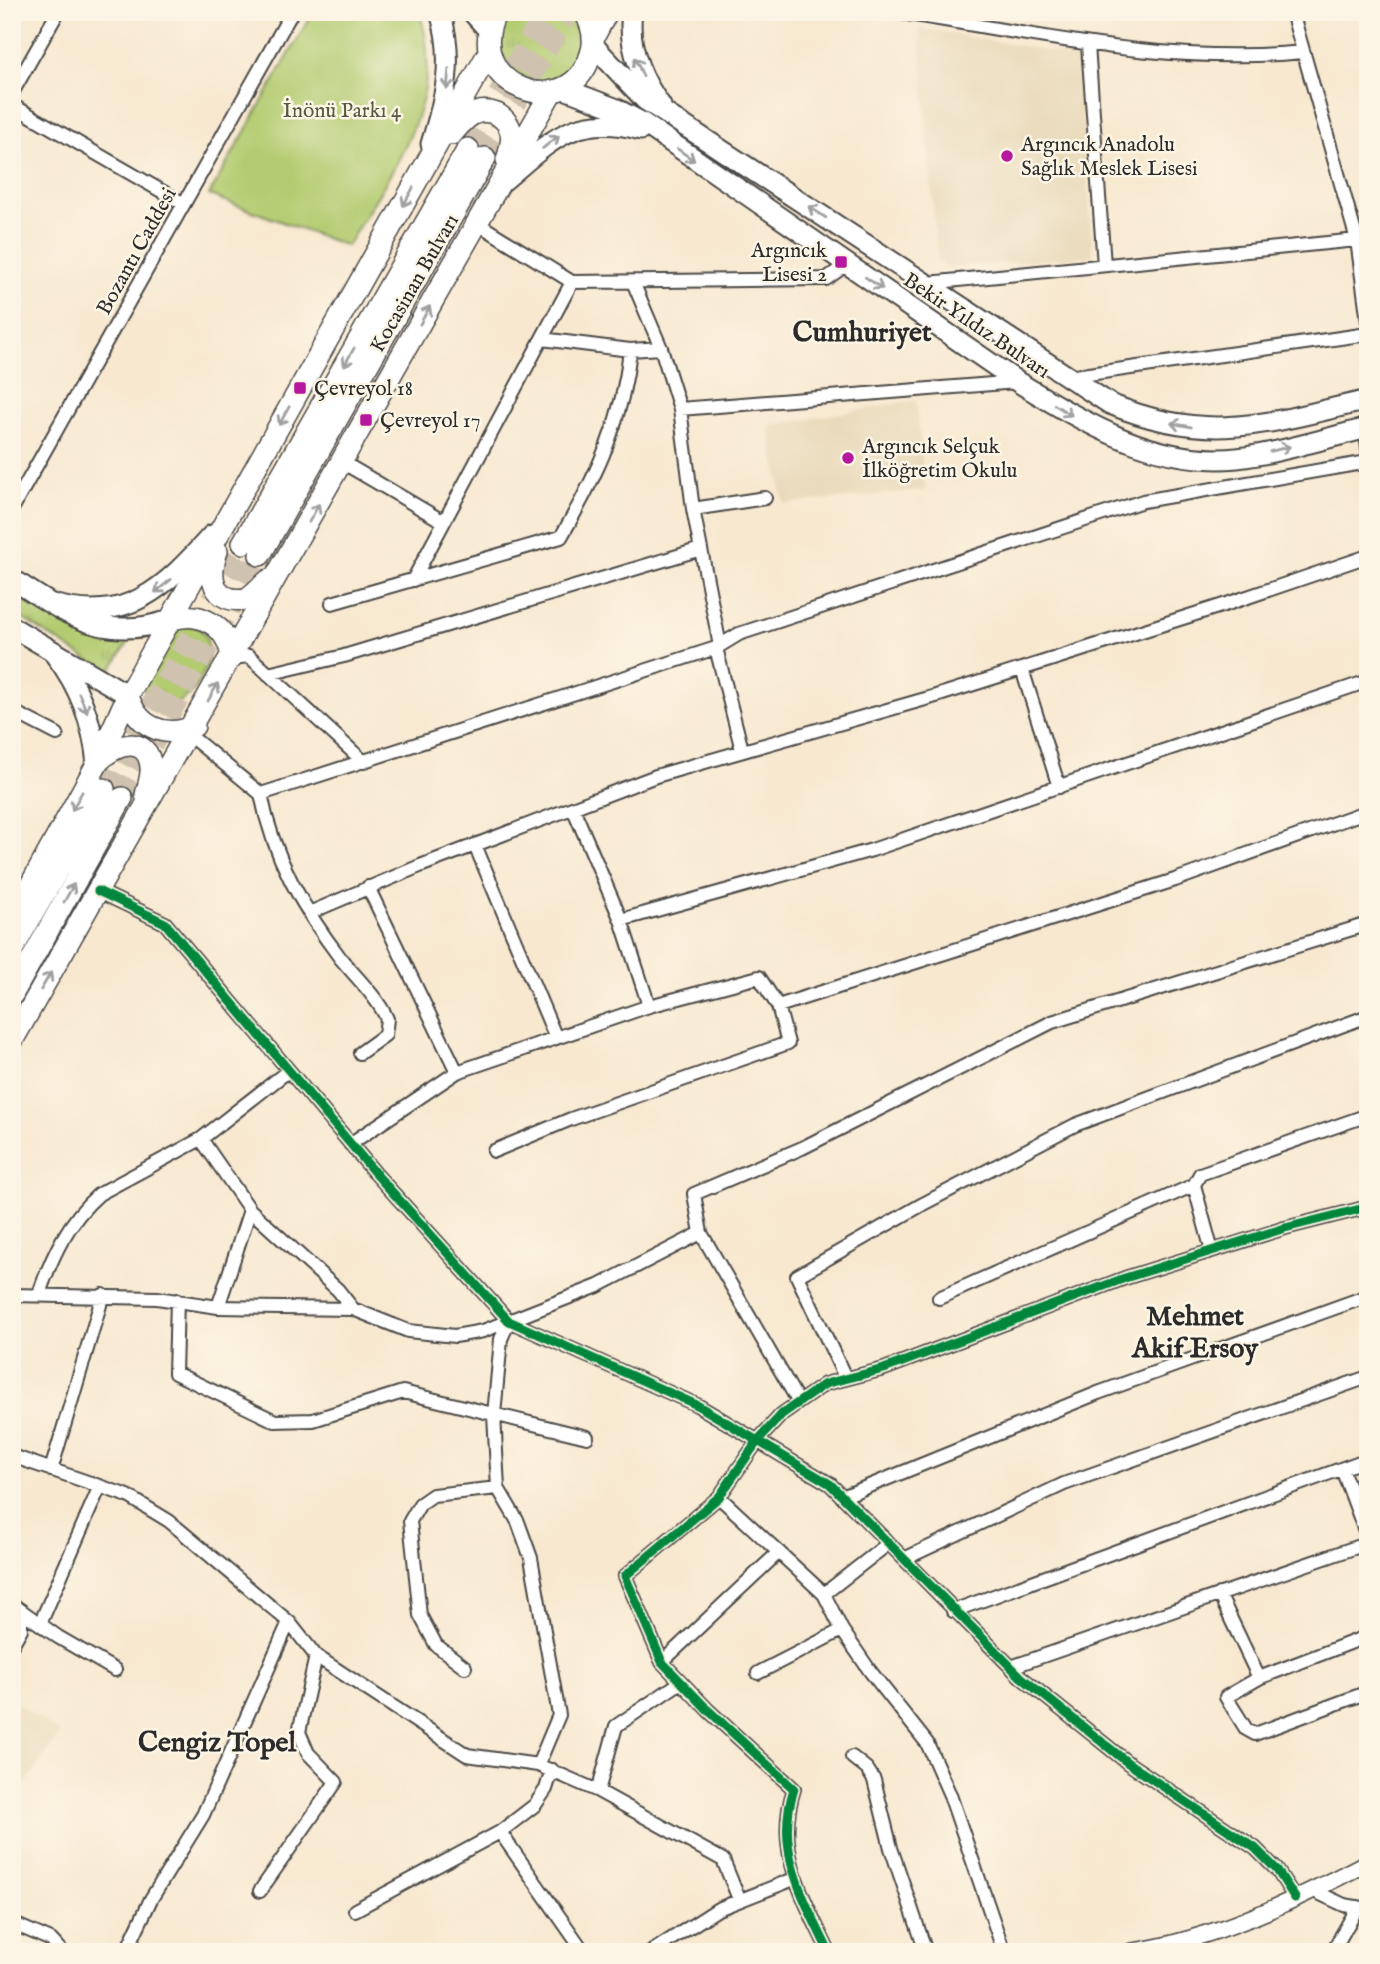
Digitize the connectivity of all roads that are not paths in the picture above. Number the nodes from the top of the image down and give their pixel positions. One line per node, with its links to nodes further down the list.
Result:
1 (58, 12): 15 (street)
2 (292, 12): 22 (street, Bozantı Caddesi)
3 (440, 12): 20 (main road, one-way to 20)
4 (472, 12): 10 (main road)
5 (585, 12): 11 (highway)
6 (607, 12): 11 (highway)
7 (632, 12): 17 (main road, one-way to 7)
8 (896, 12): 12 (street)
9 (1292, 12): 13 (street)
10 (492, 32): 14 (highway); 20 (highway)
11 (593, 42): 14 (highway); 17 (main road, Bekir Yıldız Bulvarı)
12 (1088, 45): 13 (street); 27 (street)
13 (1303, 52): 24 (street)
14 (557, 90): 18 (main road, Bekir Yıldız Bulvarı); 21 (highway)
15 (12, 93)
16 (12, 105): 22 (street)
17 (668, 115): 30 (main road, Bekir Yıldız Bulvarı, one-way to 17)
18 (655, 134): 21 (main road, one-way to 18); 26 (main road, Bekir Yıldız Bulvarı, one-way to 26)
19 (477, 153): 49 (highway, Kocasinan Bulvarı)
20 (424, 170): 21 (highway); 47 (highway, one-way to 47)
21 (498, 185): 23 (highway)
22 (184, 204): 45 (street, Bozantı Caddesi)
23 (477, 223): 28 (street); 42 (highway, one-way to 23)
24 (1357, 240): 25 (street); 27 (street)
25 (1364, 264): 31 (street)
26 (846, 265): 29 (street); 37 (main road, Bekir Yıldız Bulvarı, one-way to 37)
27 (1104, 265): 30 (street)
28 (572, 282): 29 (street); 33 (street)
29 (633, 282): 34 (street)
30 (928, 283): 36 (main road, Bekir Yıldız Bulvarı)
31 (1368, 322)
32 (1368, 334): 36 (street)
33 (542, 339): 35 (street); 48 (street)
34 (661, 348): 35 (street); 39 (street)
35 (630, 350): 54 (street)
36 (1068, 377): 38 (main road, Bekir Yıldız Bulvarı, one-way to 36)
37 (1018, 382): 39 (street); 40 (main road, Bekir Yıldız Bulvarı, one-way to 40)
38 (1368, 400)
39 (680, 409): 46 (street)
40 (1367, 428): 41 (street)
41 (1368, 450)
42 (342, 462): 48 (street); 51 (highway, one-way to 42)
43 (1368, 462): 59 (street)
44 (765, 498): 46 (street)
45 (12, 509)
46 (693, 509): 50 (street)
47 (227, 519): 51 (highway); 56 (main road, one-way to 56); 57 (highway)
48 (444, 522): 54 (street)
49 (252, 549)
50 (701, 549): 59 (street); 63 (street)
51 (289, 556): 61 (highway)
52 (1368, 556): 62 (street)
53 (12, 579): 56 (main road)
54 (413, 580): 55 (street)
55 (332, 603)
56 (52, 604): 57 (main road)
57 (170, 620): 61 (highway); 65 (highway)
58 (12, 627): 60 (main road)
59 (718, 647): 69 (street); 70 (street)
60 (50, 649): 65 (main road); 71 (main road, one-way to 71)
61 (232, 658): 63 (street); 67 (highway, one-way to 61)
62 (1022, 669): 69 (street); 72 (street)
63 (268, 674): 70 (street)
64 (1368, 681): 72 (street)
65 (128, 695): 67 (highway); 71 (highway)
66 (12, 711): 68 (street)
67 (191, 730): 73 (street); 76 (highway)
68 (57, 734)
69 (742, 750): 74 (street)
70 (364, 762): 73 (street)
71 (97, 764): 76 (highway); 81 (highway, one-way to 81)
72 (1059, 786): 82 (street)
73 (261, 794): 80 (street)
74 (573, 808): 77 (street); 82 (street)
75 (1368, 811): 87 (street)
76 (141, 817): 79 (highway)
77 (475, 845): 78 (street); 89 (street)
78 (368, 887): 80 (street); 93 (street)
79 (97, 891): 90 (highway, one-way to 79); 92 (street)
80 (309, 913): 91 (street)
81 (12, 919)
82 (621, 920): 86 (street)
83 (1368, 924): 101 (street)
84 (12, 950): 85 (highway, one-way to 84)
85 (12, 995)
86 (649, 1006): 87 (street); 89 (street)
87 (778, 1006): 97 (street)
88 (1368, 1016): 112 (street)
89 (556, 1038): 93 (street)
90 (12, 1041)
91 (360, 1053)
92 (288, 1071): 95 (street); 96 (street)
93 (457, 1072): 96 (street)
94 (1368, 1115): 98 (street)
95 (201, 1139): 100 (street); 104 (street)
96 (350, 1144): 111 (street)
97 (494, 1151)
98 (1194, 1185): 102 (street); 107 (street)
99 (1368, 1208): 102 (street)
100 (250, 1210): 109 (street); 110 (street)
101 (701, 1233): 111 (street); 114 (street)
102 (1212, 1251): 112 (street)
103 (12, 1294): 104 (street)
104 (38, 1294): 105 (street)
105 (103, 1295): 108 (street); 121 (street)
106 (1368, 1296): 125 (street)
107 (939, 1298)
108 (177, 1300): 109 (street); 115 (street)
109 (218, 1307): 110 (street)
110 (353, 1309): 111 (street)
111 (509, 1321): 115 (street); 117 (street)
112 (845, 1377): 114 (street)
113 (1368, 1377): 129 (street)
114 (798, 1401): 117 (street)
115 (494, 1415): 116 (street); 123 (street)
116 (587, 1437)
117 (759, 1439): 124 (street); 125 (street)
118 (12, 1456): 121 (street)
119 (1368, 1459): 120 (street)
120 (1342, 1469): 126 (street); 133 (street)
121 (51, 1470): 122 (street)
122 (100, 1486): 134 (street); 135 (street)
123 (498, 1488): 141 (street); 149 (street)
124 (719, 1497): 128 (street); 140 (street)
125 (842, 1497): 127 (street)
126 (1368, 1541): 131 (street)
127 (889, 1543): 129 (street); 130 (street)
128 (779, 1552): 130 (street); 140 (street)
129 (904, 1559): 133 (street)
130 (824, 1594): 136 (street)
131 (1219, 1594): 142 (street); 145 (street)
132 (17, 1607): 135 (street); 138 (street)
133 (953, 1611): 142 (street)
134 (289, 1622): 139 (street); 163 (street)
135 (40, 1624): 143 (street)
136 (842, 1630): 144 (street); 168 (street)
137 (1368, 1636): 145 (street)
138 (12, 1645)
139 (316, 1656): 149 (street); 156 (street)
140 (662, 1662): 146 (street)
141 (465, 1667)
142 (1011, 1667): 157 (street)
143 (115, 1670)
144 (758, 1673)
145 (1259, 1678): 147 (street)
146 (681, 1682): 151 (street); 154 (street)
147 (1368, 1692)
148 (852, 1757): 167 (street)
149 (538, 1765): 150 (street)
150 (552, 1770): 151 (street); 152 (street)
151 (598, 1791): 158 (street)
152 (500, 1832): 160 (street); 164 (street)
153 (1368, 1862): 155 (street)
154 (794, 1879): 158 (street); 166 (street)
155 (1312, 1890): 157 (street); 159 (street)
156 (260, 1891)
157 (1295, 1898): 169 (street)
158 (739, 1899): 165 (street)
159 (1363, 1908): 170 (street)
160 (355, 1910)
161 (12, 1923): 162 (street)
162 (62, 1952)
163 (126, 1952)
164 (584, 1952)
165 (651, 1952)
166 (829, 1952)
167 (926, 1952)
168 (1004, 1952)
169 (1130, 1952)
170 (1332, 1952)

